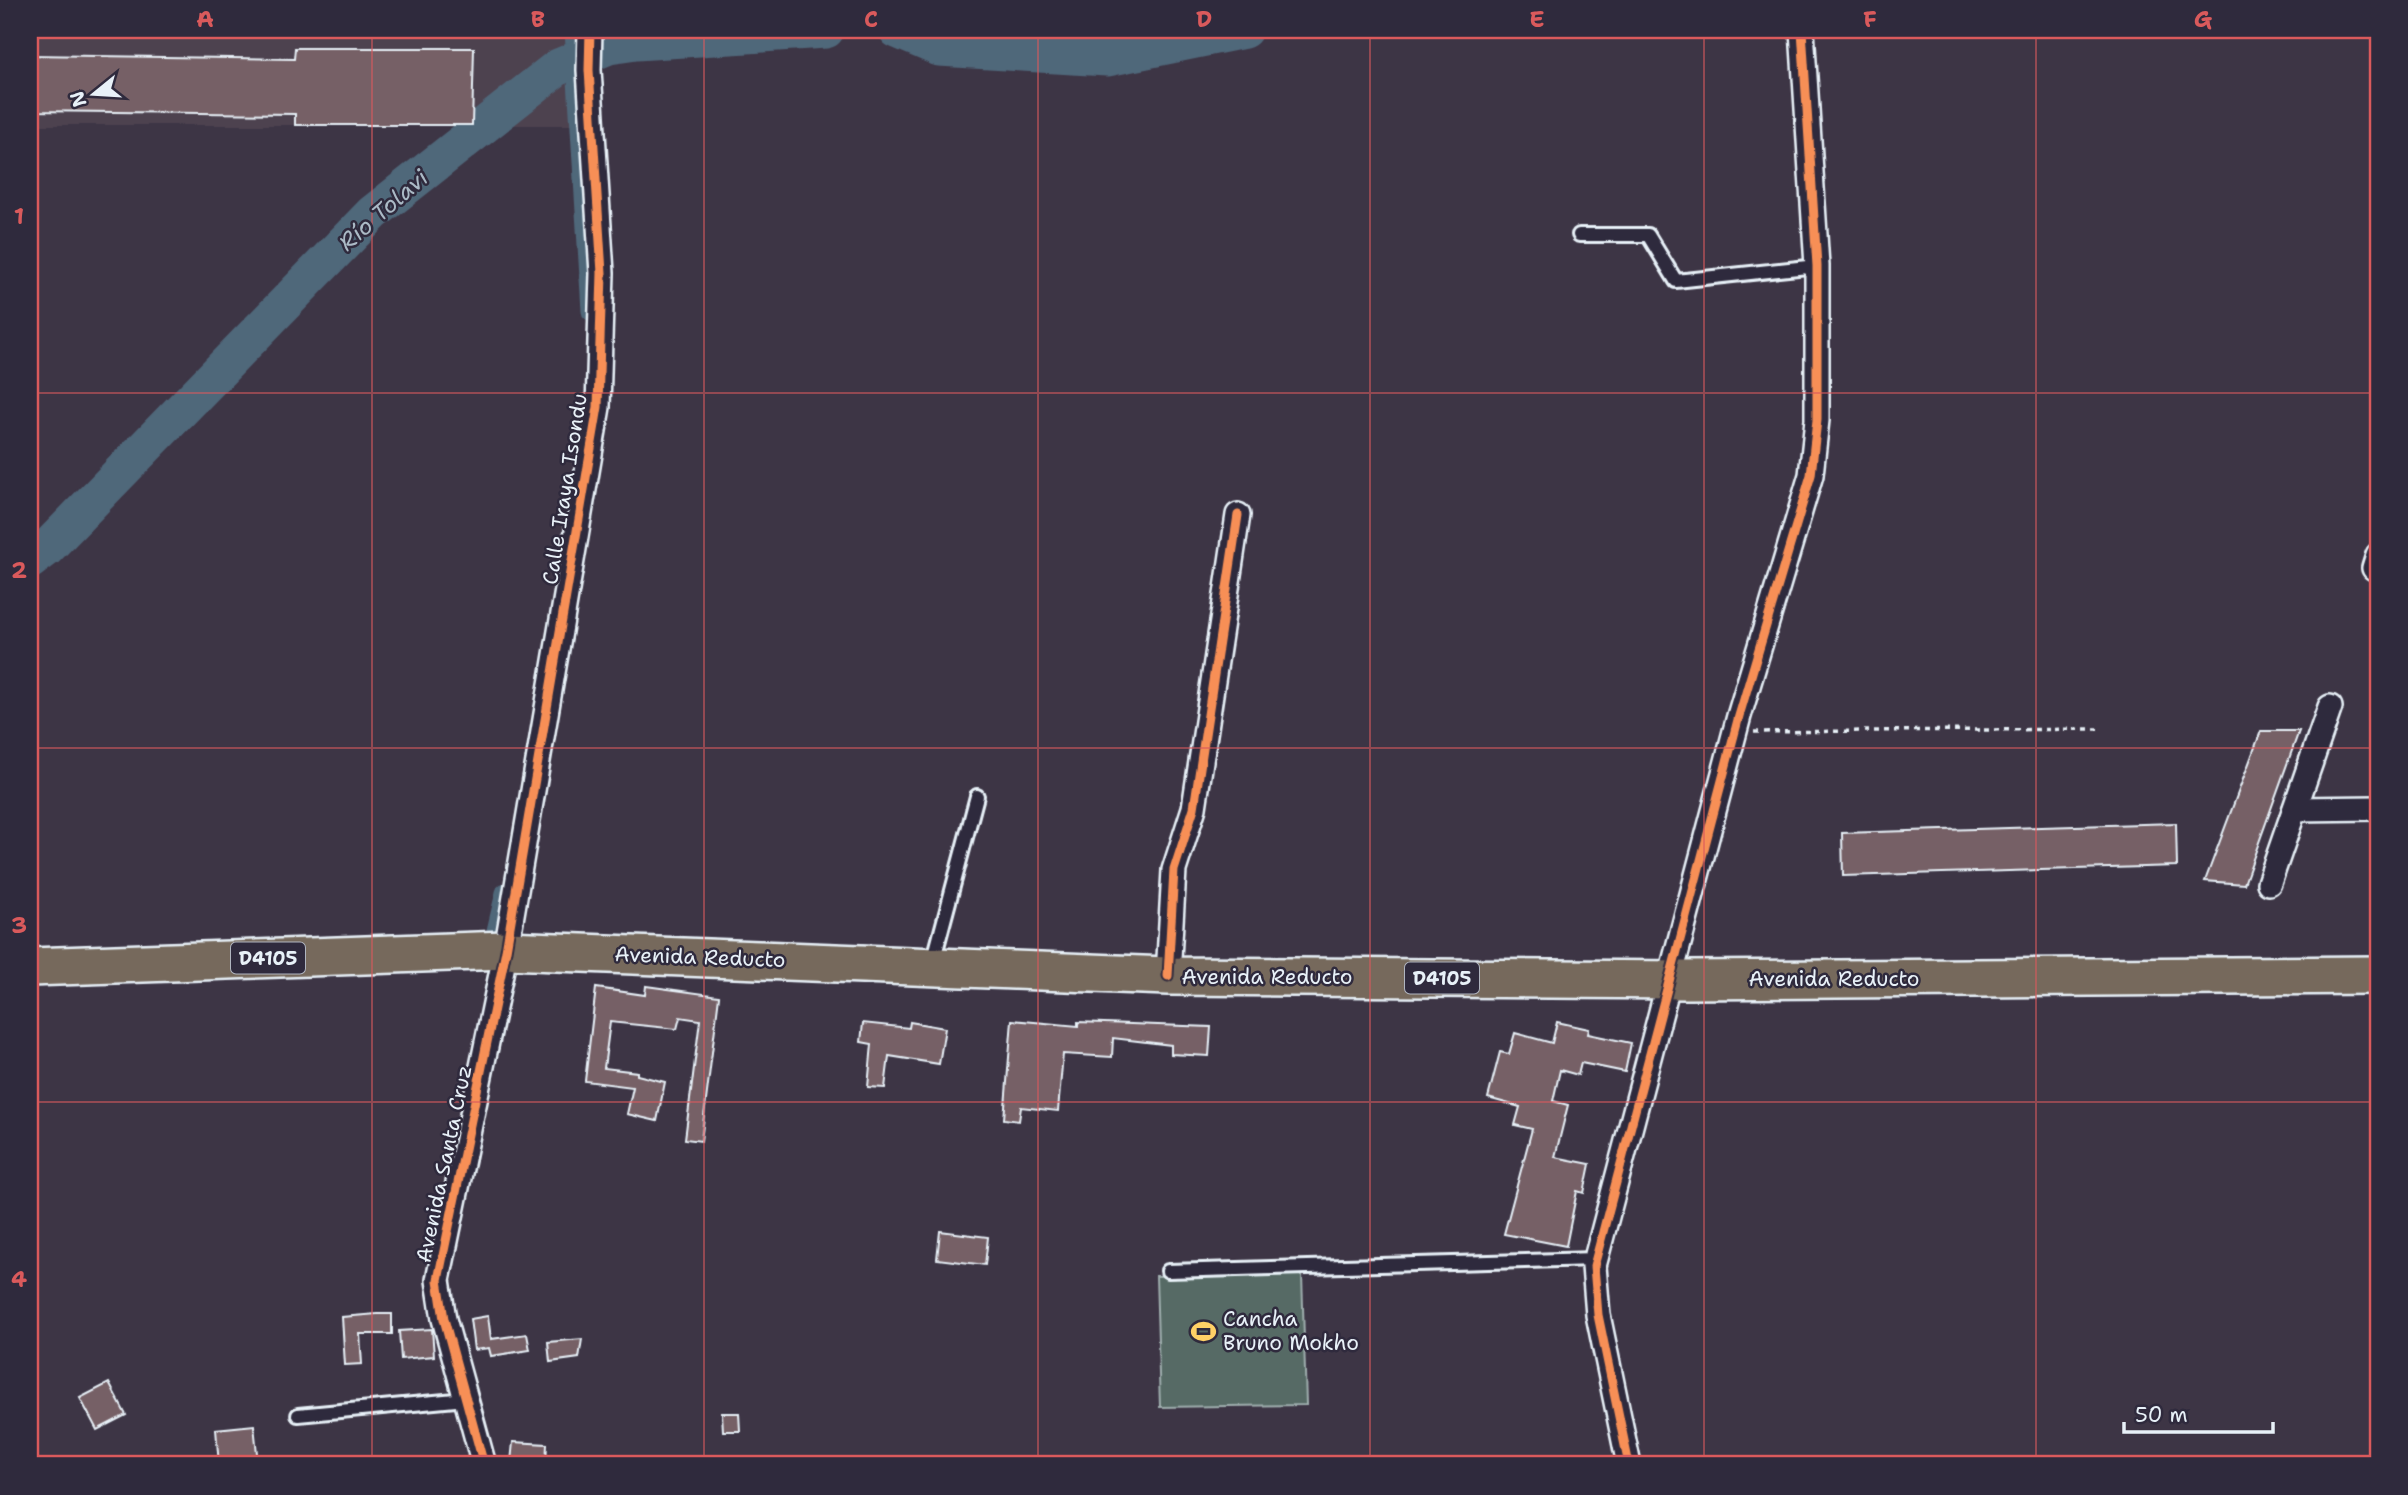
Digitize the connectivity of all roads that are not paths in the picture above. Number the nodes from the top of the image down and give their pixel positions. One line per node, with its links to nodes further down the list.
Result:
1 (590, 30): 11 (street, Calle Iraya Isondu)
2 (1802, 30): 4 (street)
3 (1578, 235): 4 (lane)
4 (1817, 266): 16 (street)
5 (1238, 515): 15 (street)
6 (2330, 707): 9 (street)
7 (978, 796): 12 (lane)
8 (2378, 808): 9 (street)
9 (2295, 810): 10 (street)
10 (2269, 883)
11 (506, 950): 12 (main road, Avenida Reducto / D4105); 13 (main road, Avenida Reducto / D4105); 19 (street, Avenida Santa Cruz)
12 (932, 966): 15 (main road, Avenida Reducto / D4105)
13 (30, 967)
14 (2378, 975): 16 (main road, Avenida Reducto / D4105)
15 (1168, 976): 16 (main road, Avenida Reducto / D4105)
16 (1670, 980): 17 (street)
17 (1595, 1259): 18 (lane); 22 (street)
18 (1168, 1271)
19 (466, 1399): 20 (lane); 21 (street, Avenida Santa Cruz)
20 (298, 1415)
21 (484, 1465)
22 (1629, 1465)

